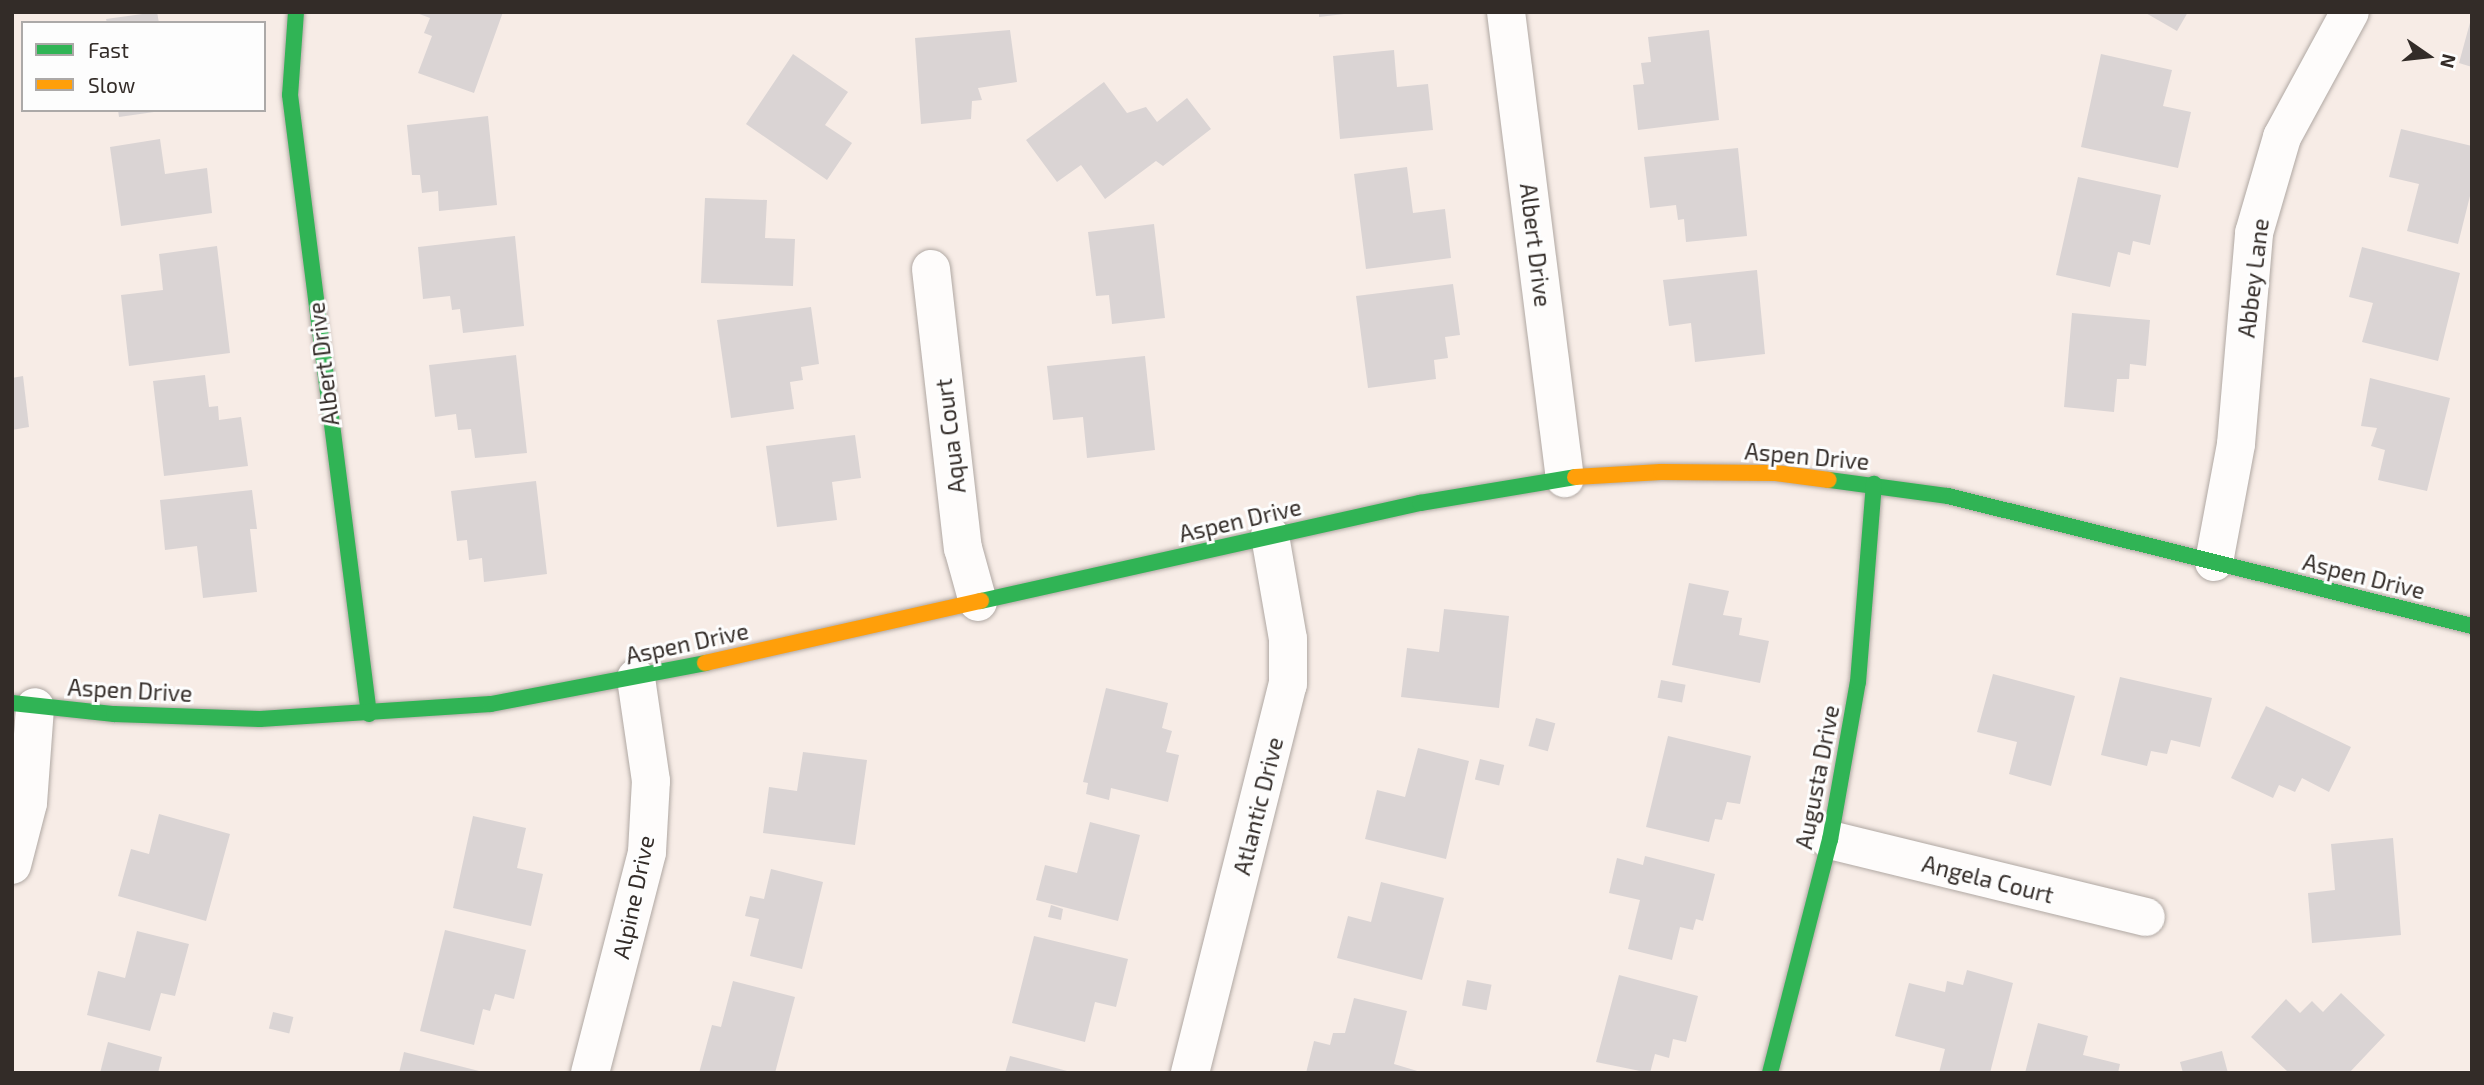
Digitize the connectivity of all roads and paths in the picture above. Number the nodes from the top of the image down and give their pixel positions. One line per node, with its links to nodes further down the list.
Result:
1 (296, 12): 13 (street, Albert Drive)
2 (1506, 12): 5 (street, Albert Drive)
3 (2350, 12): 8 (street, Abbey Lane)
4 (931, 269): 9 (street, Aqua Court)
5 (1565, 478): 6 (street, Aspen Drive); 7 (street, Aspen Drive)
6 (1874, 484): 8 (street, Aspen Drive); 14 (street, Augusta Drive)
7 (1270, 536): 9 (street, Aspen Drive); 18 (street, Atlantic Drive)
8 (2214, 562): 10 (street, Aspen Drive)
9 (978, 602): 11 (street, Aspen Drive)
10 (2472, 626)
11 (636, 678): 13 (street, Aspen Drive); 17 (street, Alpine Drive)
12 (24, 705): 13 (street, Aspen Drive); 15 (street)
13 (369, 714)
14 (1830, 840): 16 (street, Angela Court); 19 (street, Augusta Drive)
15 (12, 865)
16 (2146, 917)
17 (590, 1073)
18 (1190, 1073)
19 (1770, 1073)

